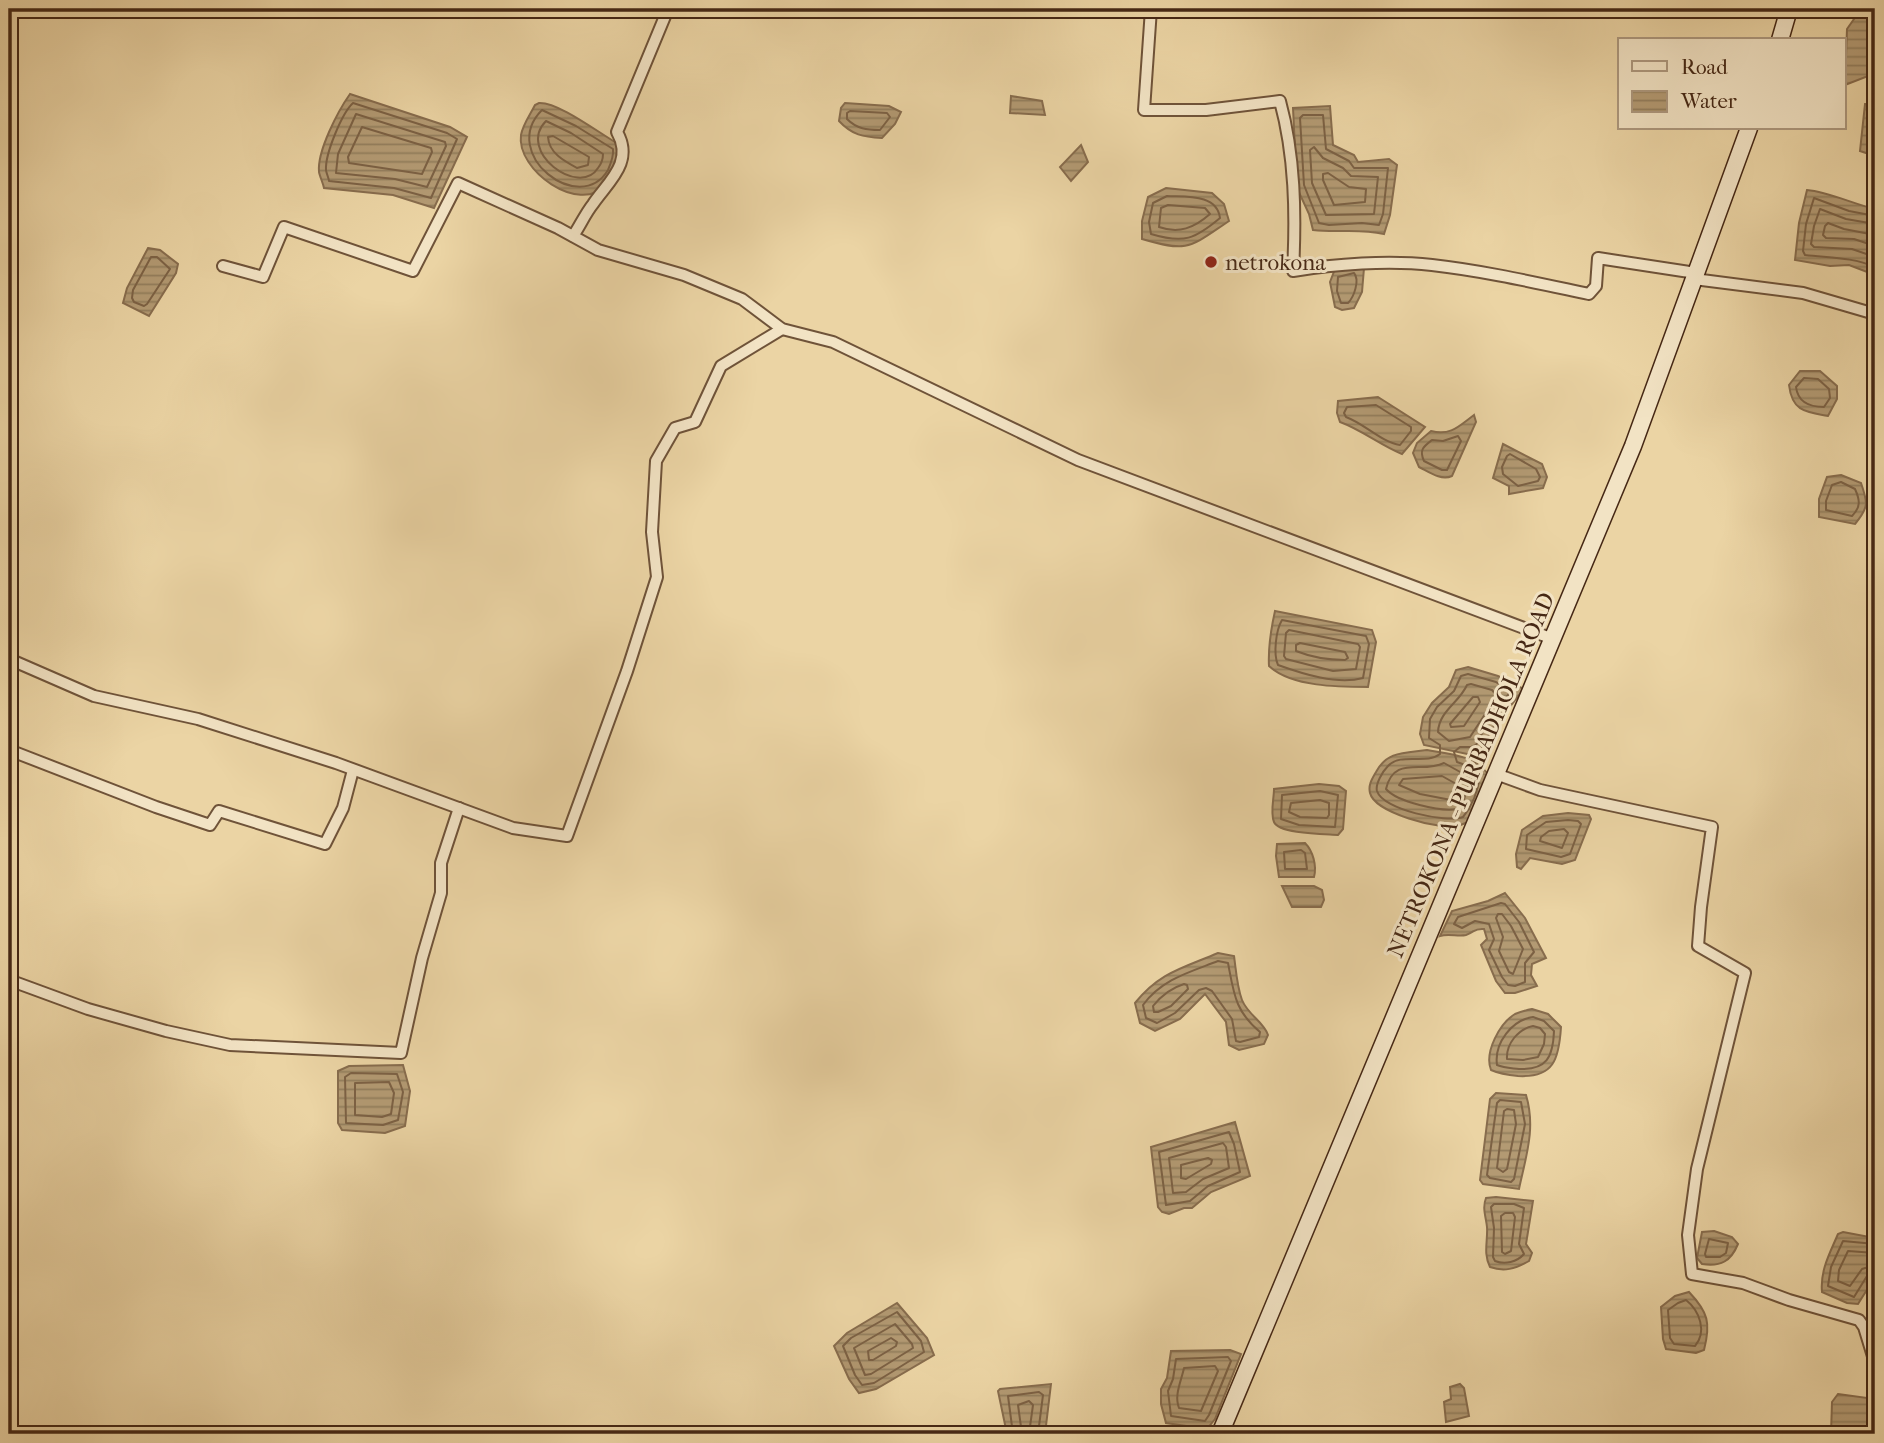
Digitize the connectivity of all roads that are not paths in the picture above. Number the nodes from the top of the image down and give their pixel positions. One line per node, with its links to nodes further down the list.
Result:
1 (668, 9): 6 (street)
2 (1151, 9): 8 (street)
3 (1789, 9): 4 (main road)
4 (1781, 38)
5 (1748, 130): 8 (main road, NETROKONA - PURBADHOLA ROAD)
6 (573, 236): 7 (street); 10 (street)
7 (223, 266)
8 (1695, 276): 9 (street); 11 (main road, NETROKONA - PURBADHOLA ROAD)
9 (1875, 314)
10 (782, 329): 11 (street); 16 (street)
11 (1553, 639): 15 (main road, NETROKONA - PURBADHOLA ROAD)
12 (9, 659): 14 (street)
13 (9, 750): 14 (street)
14 (353, 770): 16 (street)
15 (1496, 774): 18 (street); 19 (main road, NETROKONA - PURBADHOLA ROAD)
16 (459, 808): 17 (street)
17 (9, 980)
18 (1875, 1363)
19 (1220, 1434)

